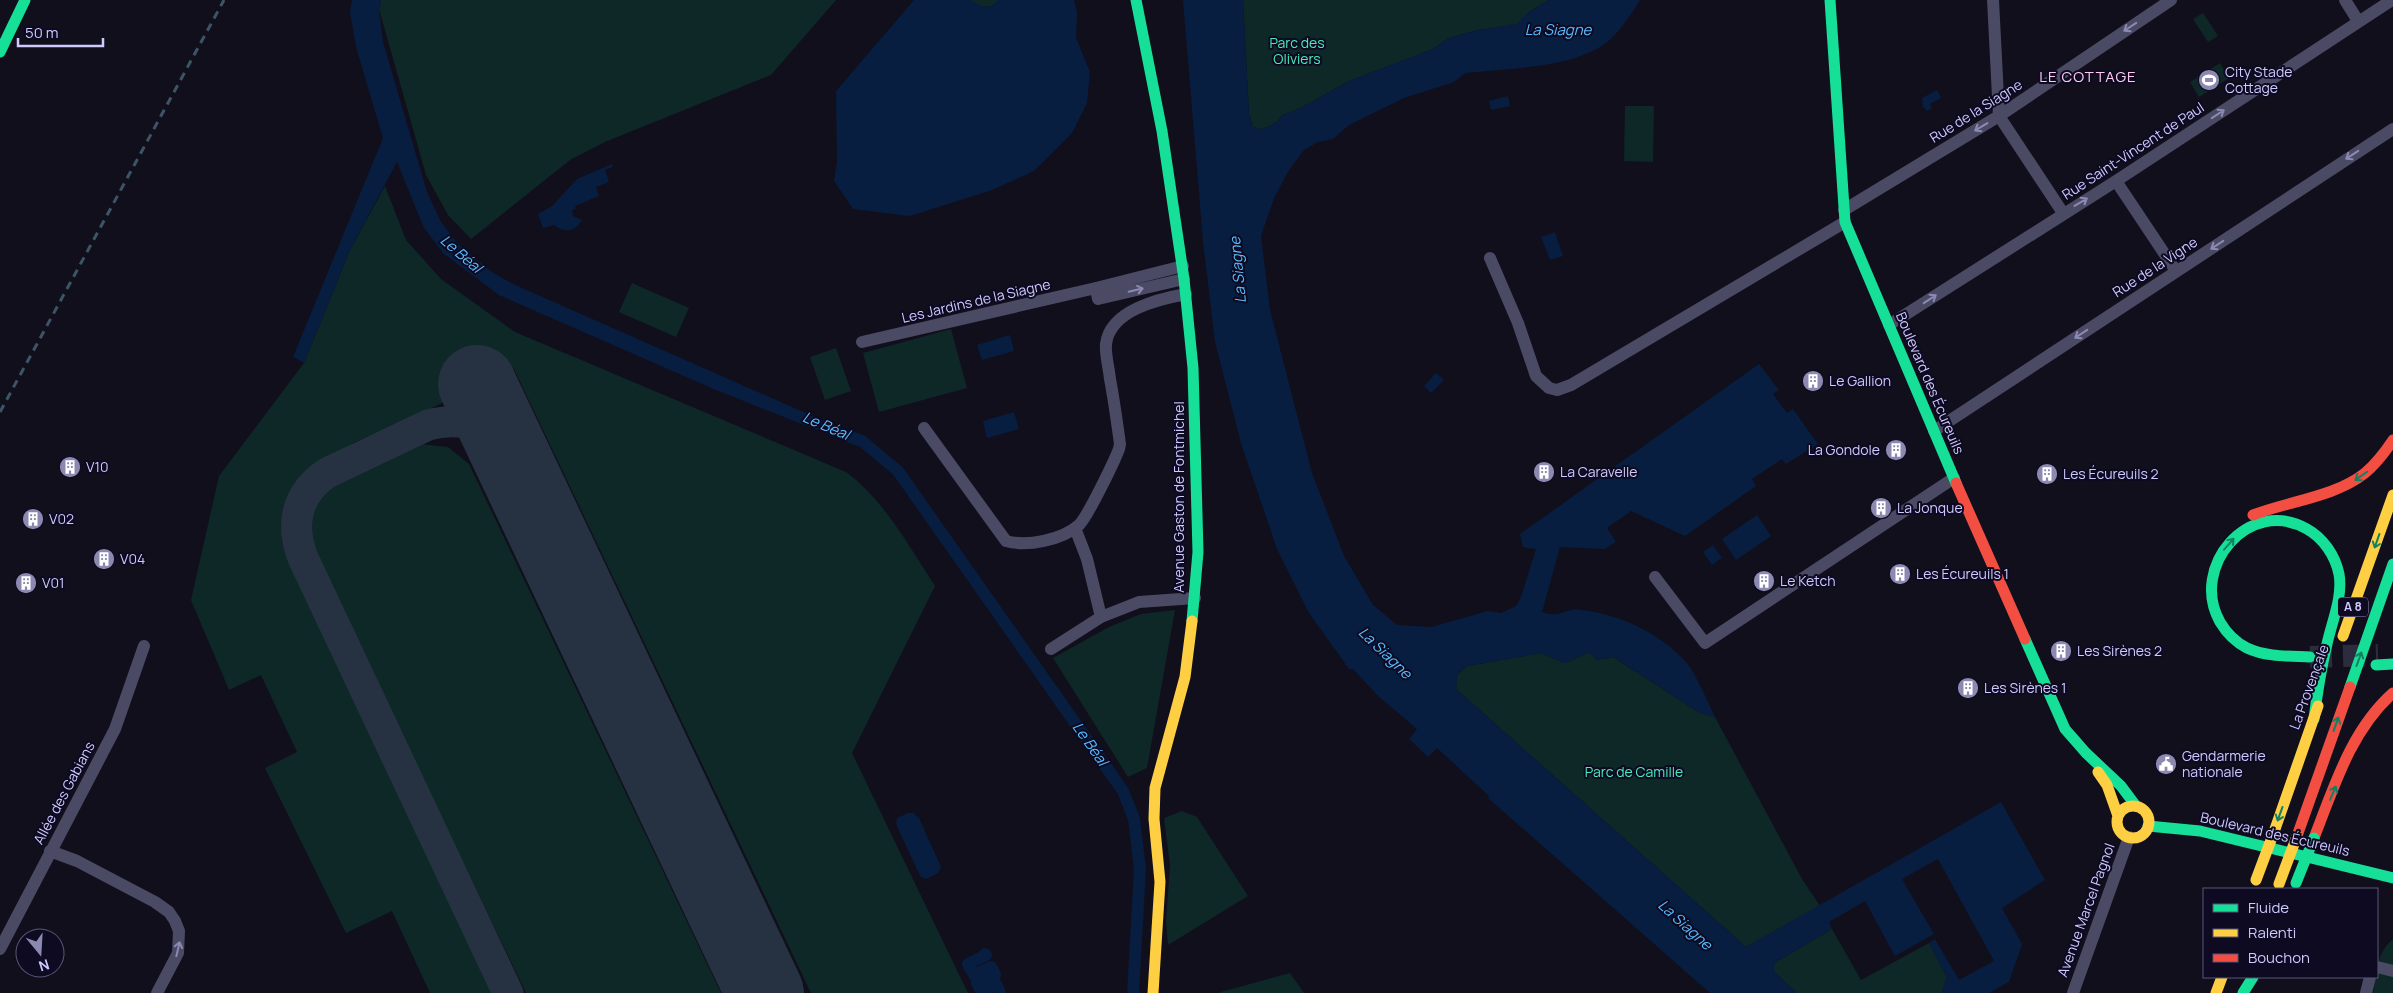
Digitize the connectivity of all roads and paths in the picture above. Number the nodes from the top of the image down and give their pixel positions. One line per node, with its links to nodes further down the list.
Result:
1 (14, 0): 10 (main road)
2 (25, 0): 11 (main road)
3 (1136, 0): 18 (main road, Avenue Gaston de Fontmichel)
4 (1830, 0): 16 (main road, Boulevard des Écureuils)
5 (1993, 0): 12 (street)
6 (2170, 0): 12 (street, Rue de la Siagne, one-way to 12)
7 (2345, 0): 9 (street)
8 (2392, 0): 9 (street, Rue Saint-Vincent de Paul)
9 (2358, 21): 14 (street, Rue Saint-Vincent de Paul, one-way to 9)
10 (0, 30)
11 (0, 52)
12 (1999, 116): 15 (street); 16 (street, Rue de la Siagne, one-way to 16)
13 (2393, 129): 19 (street, Rue de la Vigne, one-way to 19)
14 (2116, 181): 15 (street, Rue Saint-Vincent de Paul, one-way to 14); 19 (street)
15 (2063, 213): 23 (street, Rue Saint-Vincent de Paul, one-way to 15)
16 (1844, 216): 17 (street, Rue de la Siagne); 23 (main road, Boulevard des Écureuils)
17 (1490, 258)
18 (1183, 266): 20 (main road, Avenue Gaston de Fontmichel); 21 (street, Les Jardins de la Siagne)
19 (2176, 271): 26 (street, Rue de la Vigne, one-way to 26)
20 (1184, 279): 21 (street, one-way to 20); 22 (main road, Avenue Gaston de Fontmichel)
21 (1096, 288): 24 (street, Les Jardins de la Siagne)
22 (1186, 294): 30 (street); 33 (main road, Avenue Gaston de Fontmichel)
23 (1889, 325): 26 (main road, Boulevard des Écureuils)
24 (862, 342)
25 (924, 428): 30 (street)
26 (1934, 431): 28 (main road, Boulevard des Écureuils)
27 (2393, 440): 40 (main road, one-way to 40)
28 (1954, 478): 32 (street); 41 (main road, Boulevard des Écureuils)
29 (2393, 495): 40 (main road, La Provençale / A 8, one-way to 40)
30 (1074, 528): 34 (street)
31 (2393, 564): 49 (main road, A 8, one-way to 31, bridge)
32 (1656, 577)
33 (1195, 598): 34 (street); 59 (main road, Avenue Gaston de Fontmichel)
34 (1102, 617): 36 (street)
35 (144, 646): 46 (street, Allée des Gabians)
36 (1051, 649)
37 (2393, 654): 38 (main road)
38 (2393, 664)
39 (2393, 693): 50 (main road, one-way to 39, bridge)
40 (2314, 719): 48 (main road, La Provençale / A 8, one-way to 48, bridge)
41 (2086, 753): 42 (main road, Boulevard des Écureuils); 43 (main road, Boulevard des Écureuils)
42 (2136, 806): 43 (main road); 44 (main road)
43 (2118, 816): 45 (main road)
44 (2148, 826): 45 (main road); 47 (main road, Boulevard des Écureuils)
45 (2128, 837): 60 (street, Avenue Marcel Pagnol)
46 (50, 851): 51 (street, Allée des Gabians); 58 (street, one-way to 46)
47 (2393, 878)
48 (2255, 885)
49 (2278, 886)
50 (2294, 886)
51 (0, 949)
52 (2378, 967): 53 (street)
53 (2393, 971)
54 (2222, 978): 61 (main road)
55 (2246, 978): 62 (main road)
56 (2252, 978): 62 (main road)
57 (2370, 978): 63 (street)
58 (157, 993)
59 (1153, 993)
60 (2073, 993)
61 (2216, 993)
62 (2242, 993)
63 (2366, 993)

